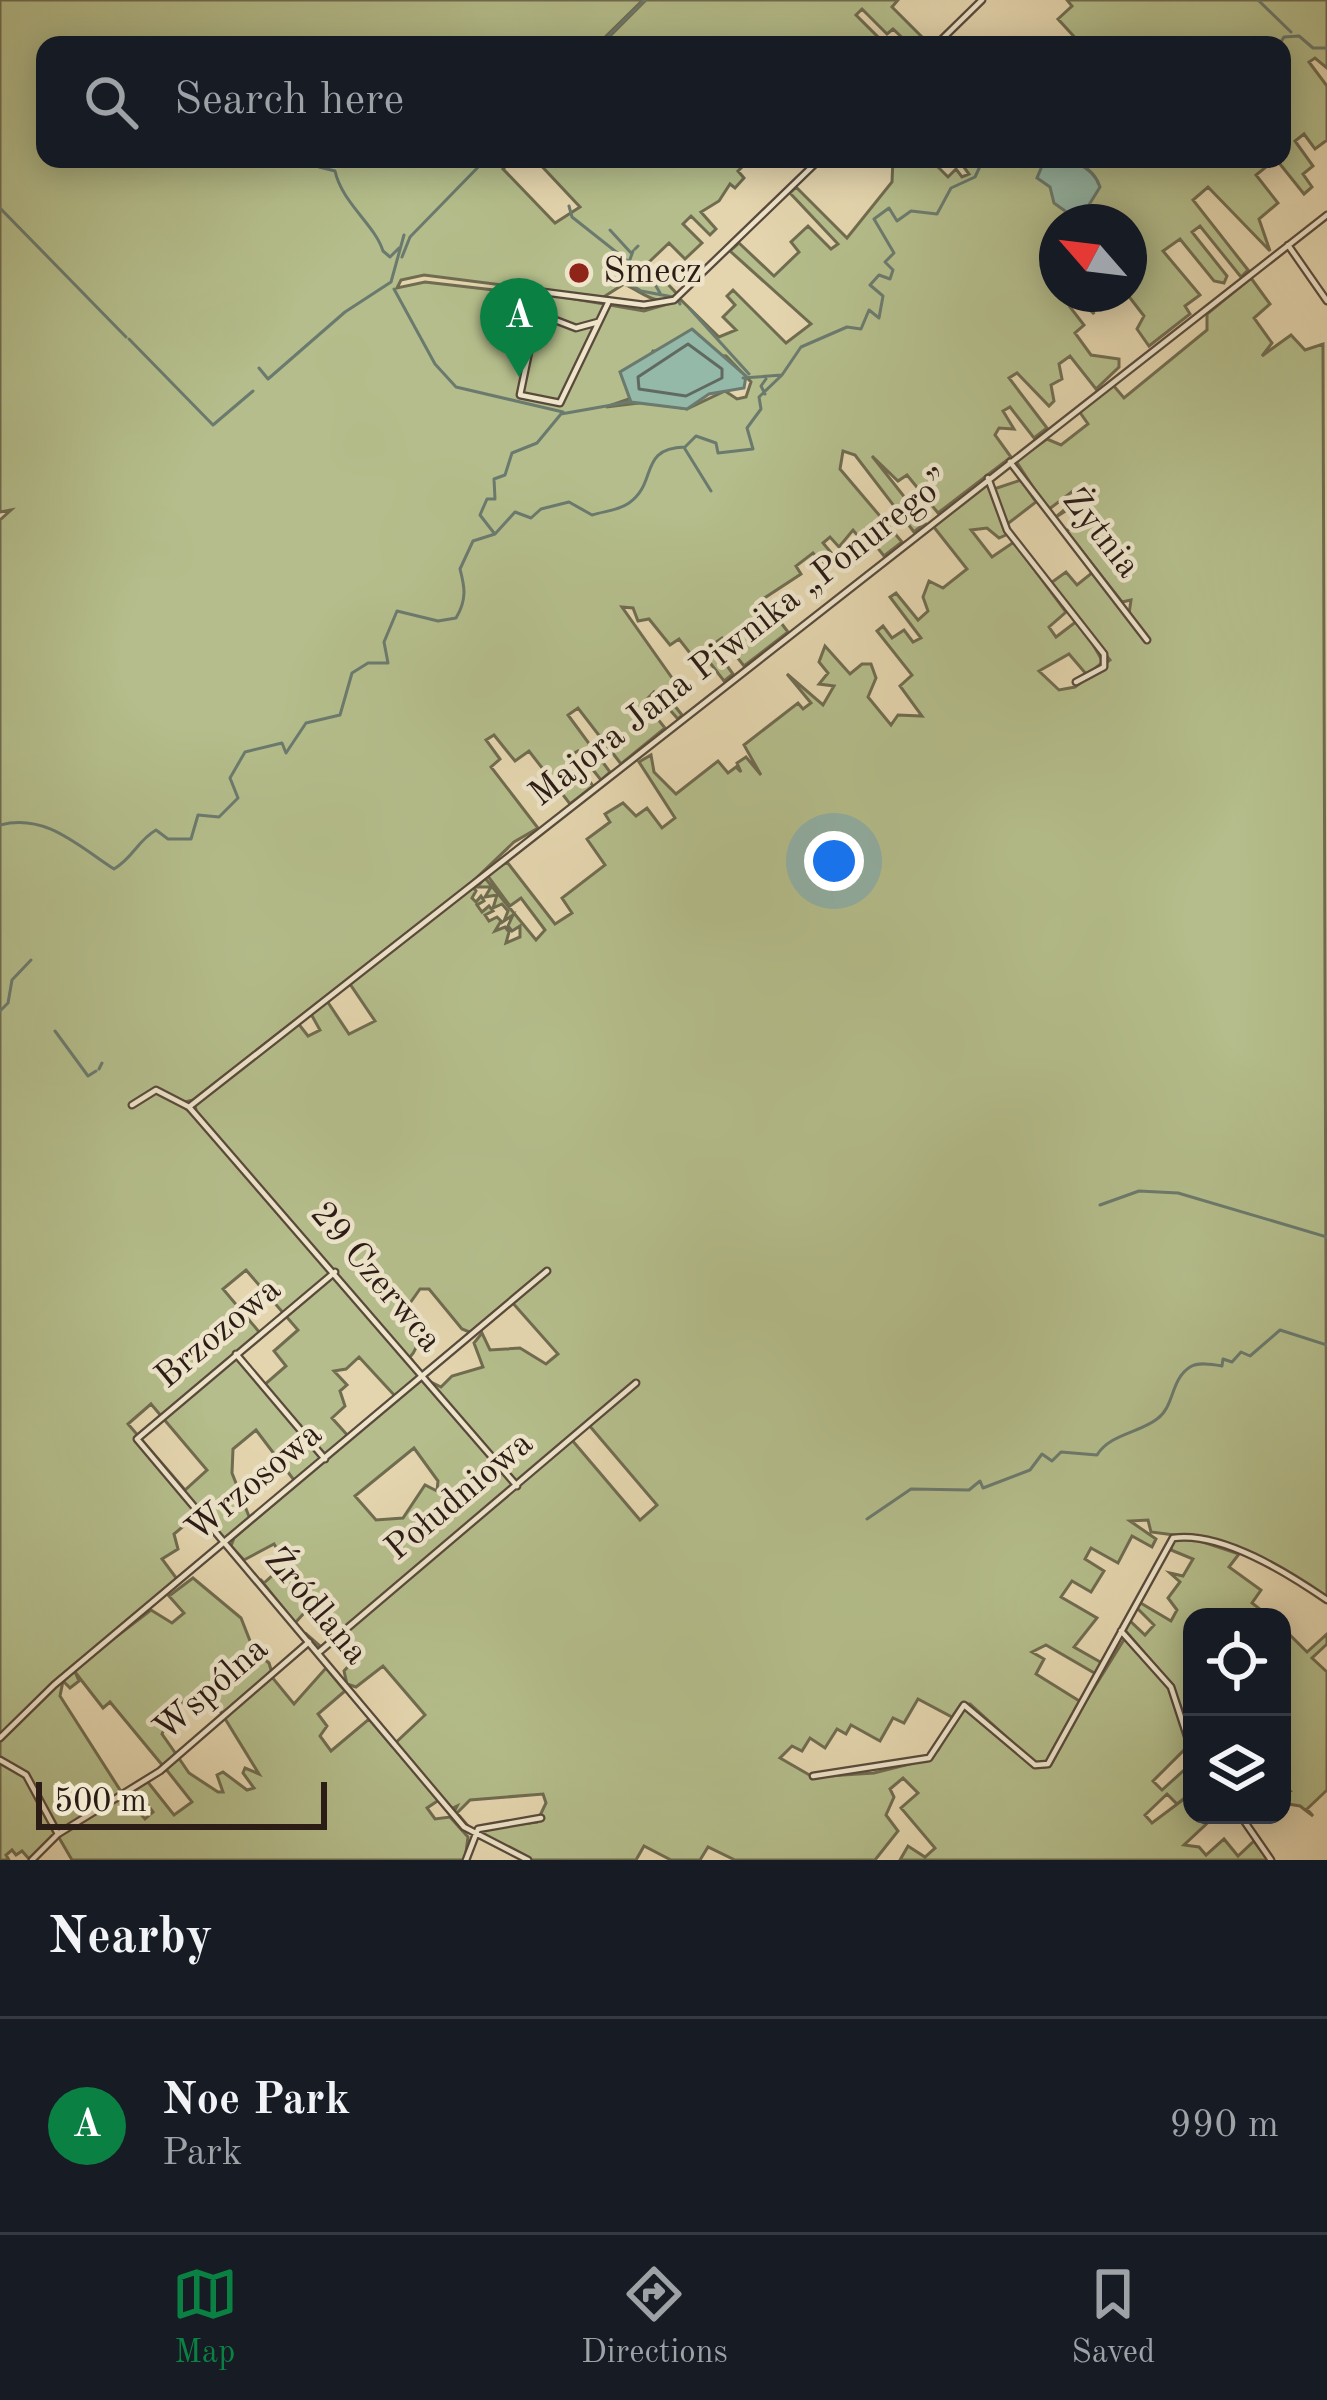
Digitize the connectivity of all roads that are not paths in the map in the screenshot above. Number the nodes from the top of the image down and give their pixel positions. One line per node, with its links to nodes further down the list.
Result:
1 (982, 0): 2 (street)
2 (945, 36)
3 (811, 168): 7 (street)
4 (1327, 215): 5 (street, Majora Jana Piwnika „Ponurego”)
5 (1288, 245): 8 (street); 10 (street, Majora Jana Piwnika „Ponurego”)
6 (547, 292): 7 (street)
7 (611, 301): 9 (street)
8 (1327, 302)
9 (598, 322): 9 (street)
10 (1010, 461): 11 (street, Majora Jana Piwnika „Ponurego”); 12 (street, Żytnia)
11 (988, 478): 13 (street); 15 (street, Majora Jana Piwnika „Ponurego”)
12 (1147, 640)
13 (1076, 682)
14 (132, 1106): 15 (street)
15 (189, 1107): 17 (street, 29 Czerwca)
16 (547, 1271): 19 (street, Wrzosowa)
17 (335, 1272): 18 (street, Brzozowa); 19 (street, 29 Czerwca)
18 (236, 1354): 21 (street, Brzozowa); 22 (street)
19 (423, 1376): 22 (street, Wrzosowa); 23 (street, 29 Czerwca)
20 (636, 1382): 23 (street, Południowa)
21 (137, 1439): 24 (street, Źródlana)
22 (325, 1459): 24 (street, Wrzosowa)
23 (517, 1486): 28 (street, Południowa)
24 (226, 1543): 27 (street, Źródlana); 30 (street, Wrzosowa)
25 (1327, 1600): 26 (street)
26 (1121, 1631): 29 (street); 32 (street)
27 (309, 1642): 28 (street, Źródlana); 35 (street, Wspólna)
28 (318, 1653): 36 (street, Źródlana)
29 (1183, 1723)
30 (0, 1738)
31 (0, 1760): 35 (street)
32 (813, 1776)
33 (541, 1818): 36 (street)
34 (1246, 1824): 40 (street)
35 (58, 1834): 37 (street, Wspólna)
36 (474, 1836): 38 (street); 39 (street)
37 (32, 1860)
38 (466, 1860)
39 (528, 1860)
40 (1271, 1860)

